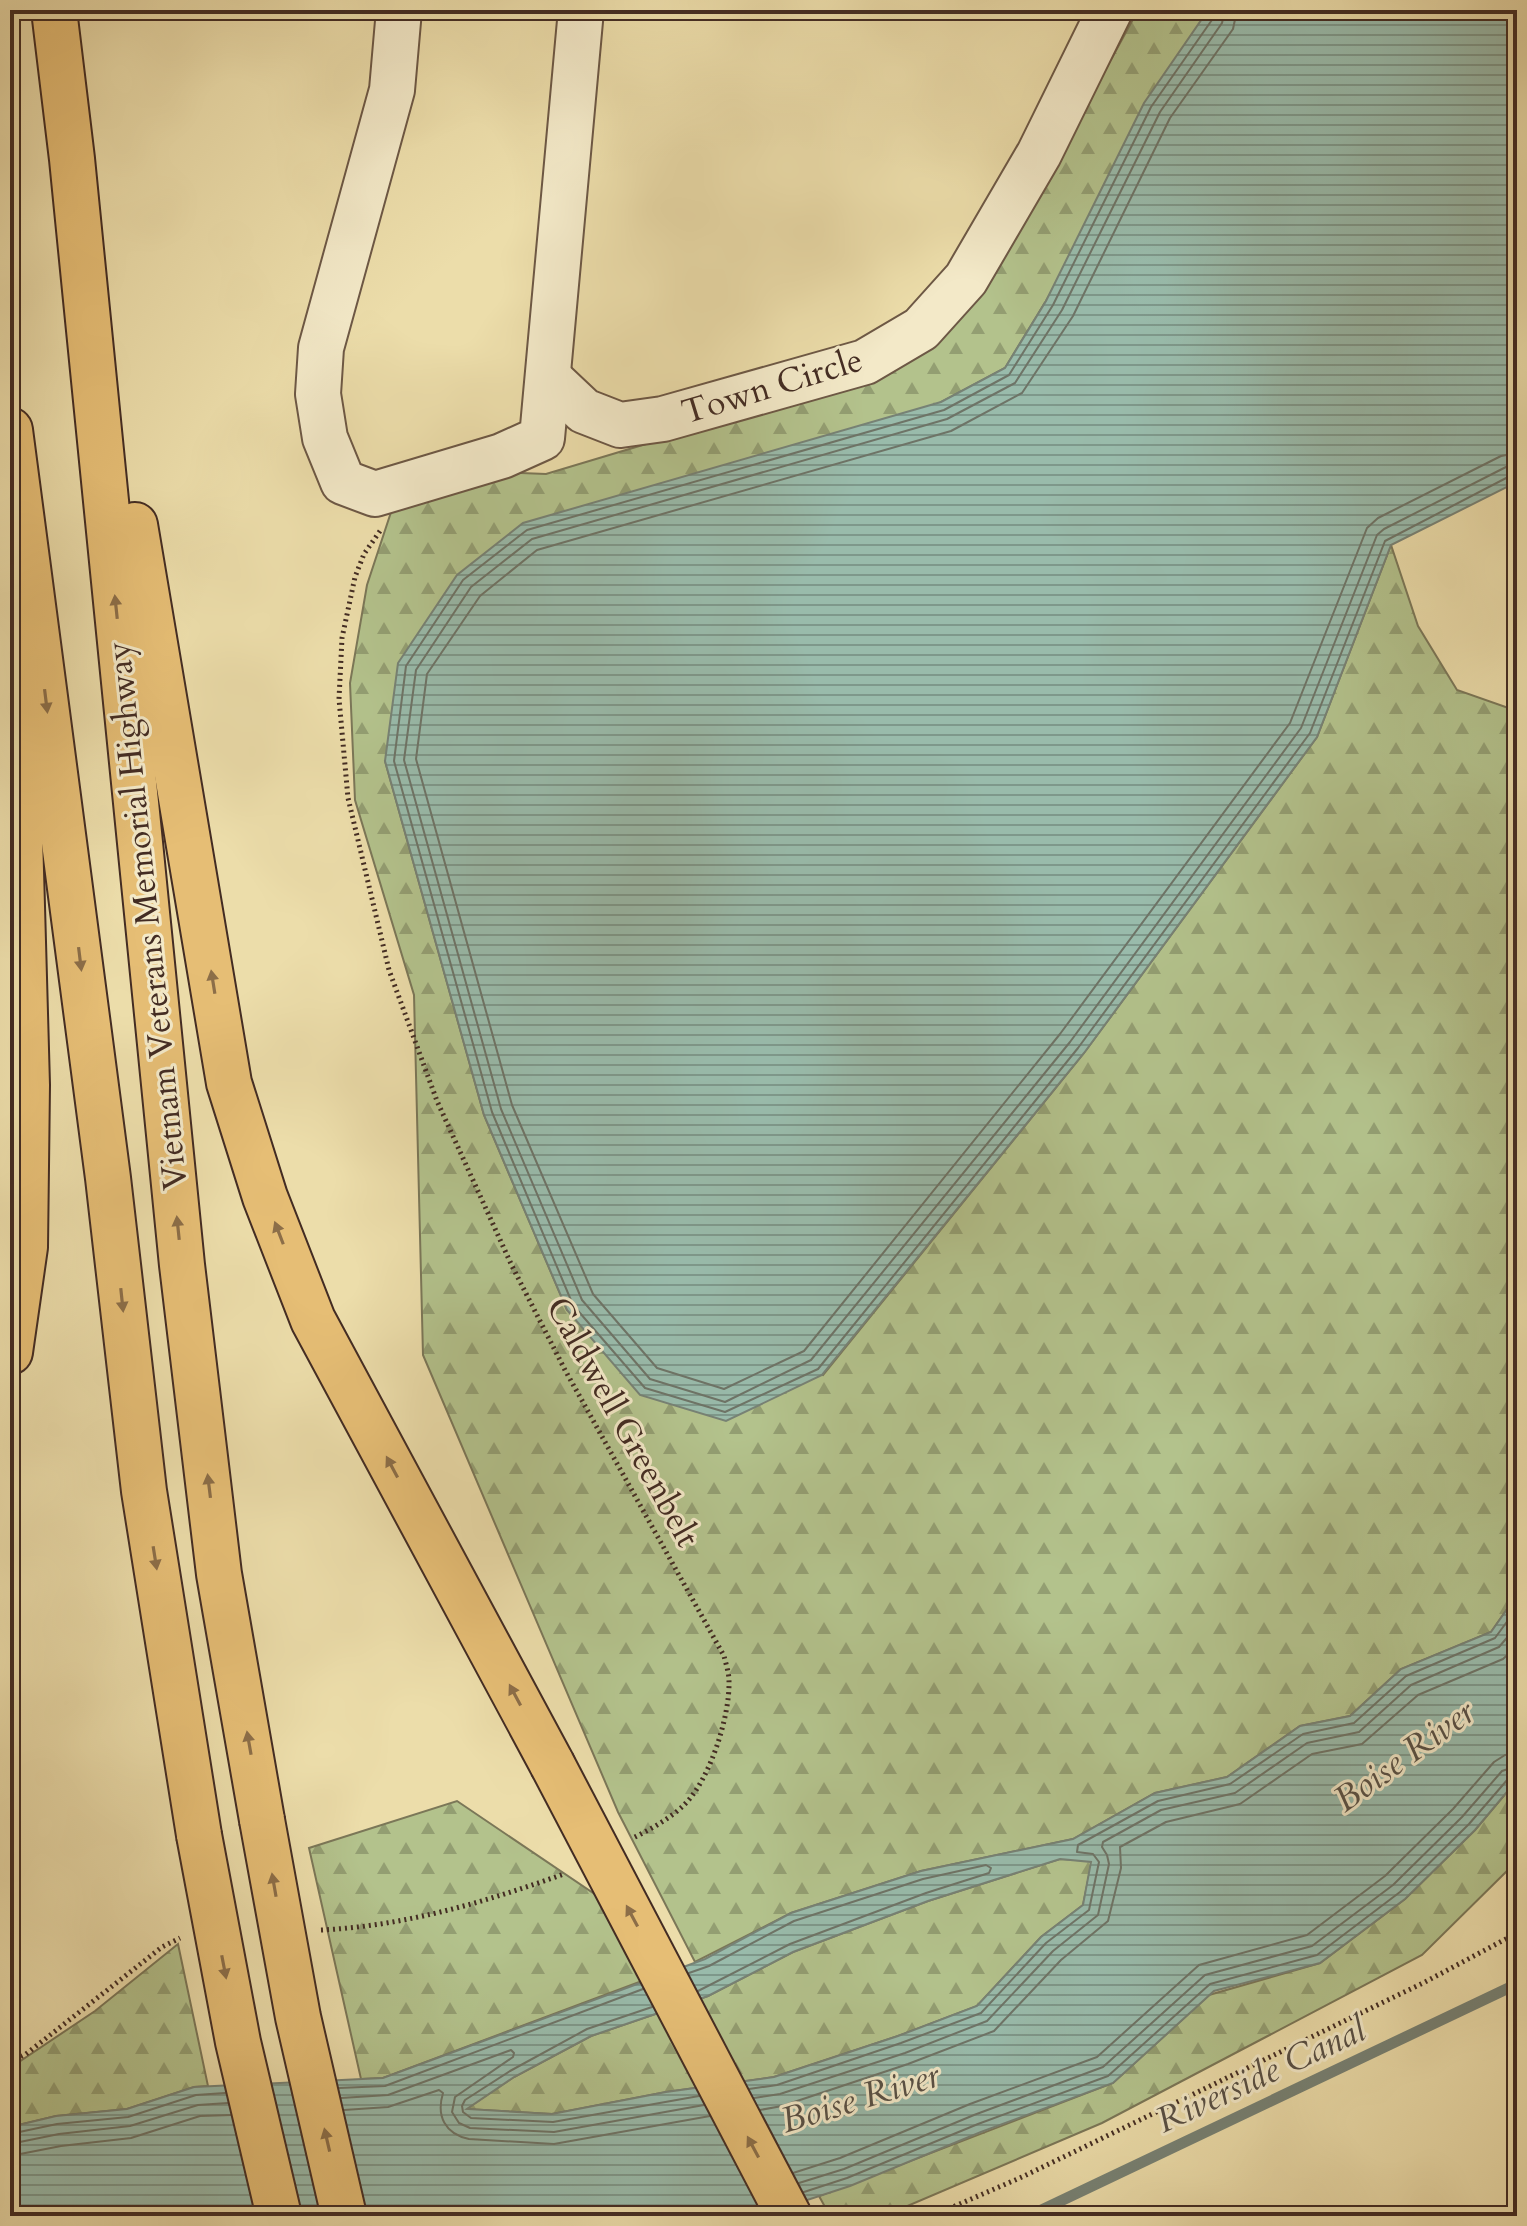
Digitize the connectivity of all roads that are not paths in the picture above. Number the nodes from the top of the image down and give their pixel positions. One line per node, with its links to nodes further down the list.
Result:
1 (54, 10): 5 (highway, Vietnam Veterans Memorial Highway)
2 (399, 10): 6 (street)
3 (581, 10): 6 (street)
4 (1110, 10): 6 (street, Town Circle)
5 (72, 159): 11 (highway, Vietnam Veterans Memorial Highway, one-way to 5, bridge); 12 (highway, one-way to 5, bridge)
6 (549, 378)
7 (10, 430): 10 (highway, Vietnam Veterans Memorial Highway, one-way to 10, bridge)
8 (10, 490): 9 (highway)
9 (10, 1352)
10 (279, 2216)
11 (344, 2216)
12 (789, 2216)

